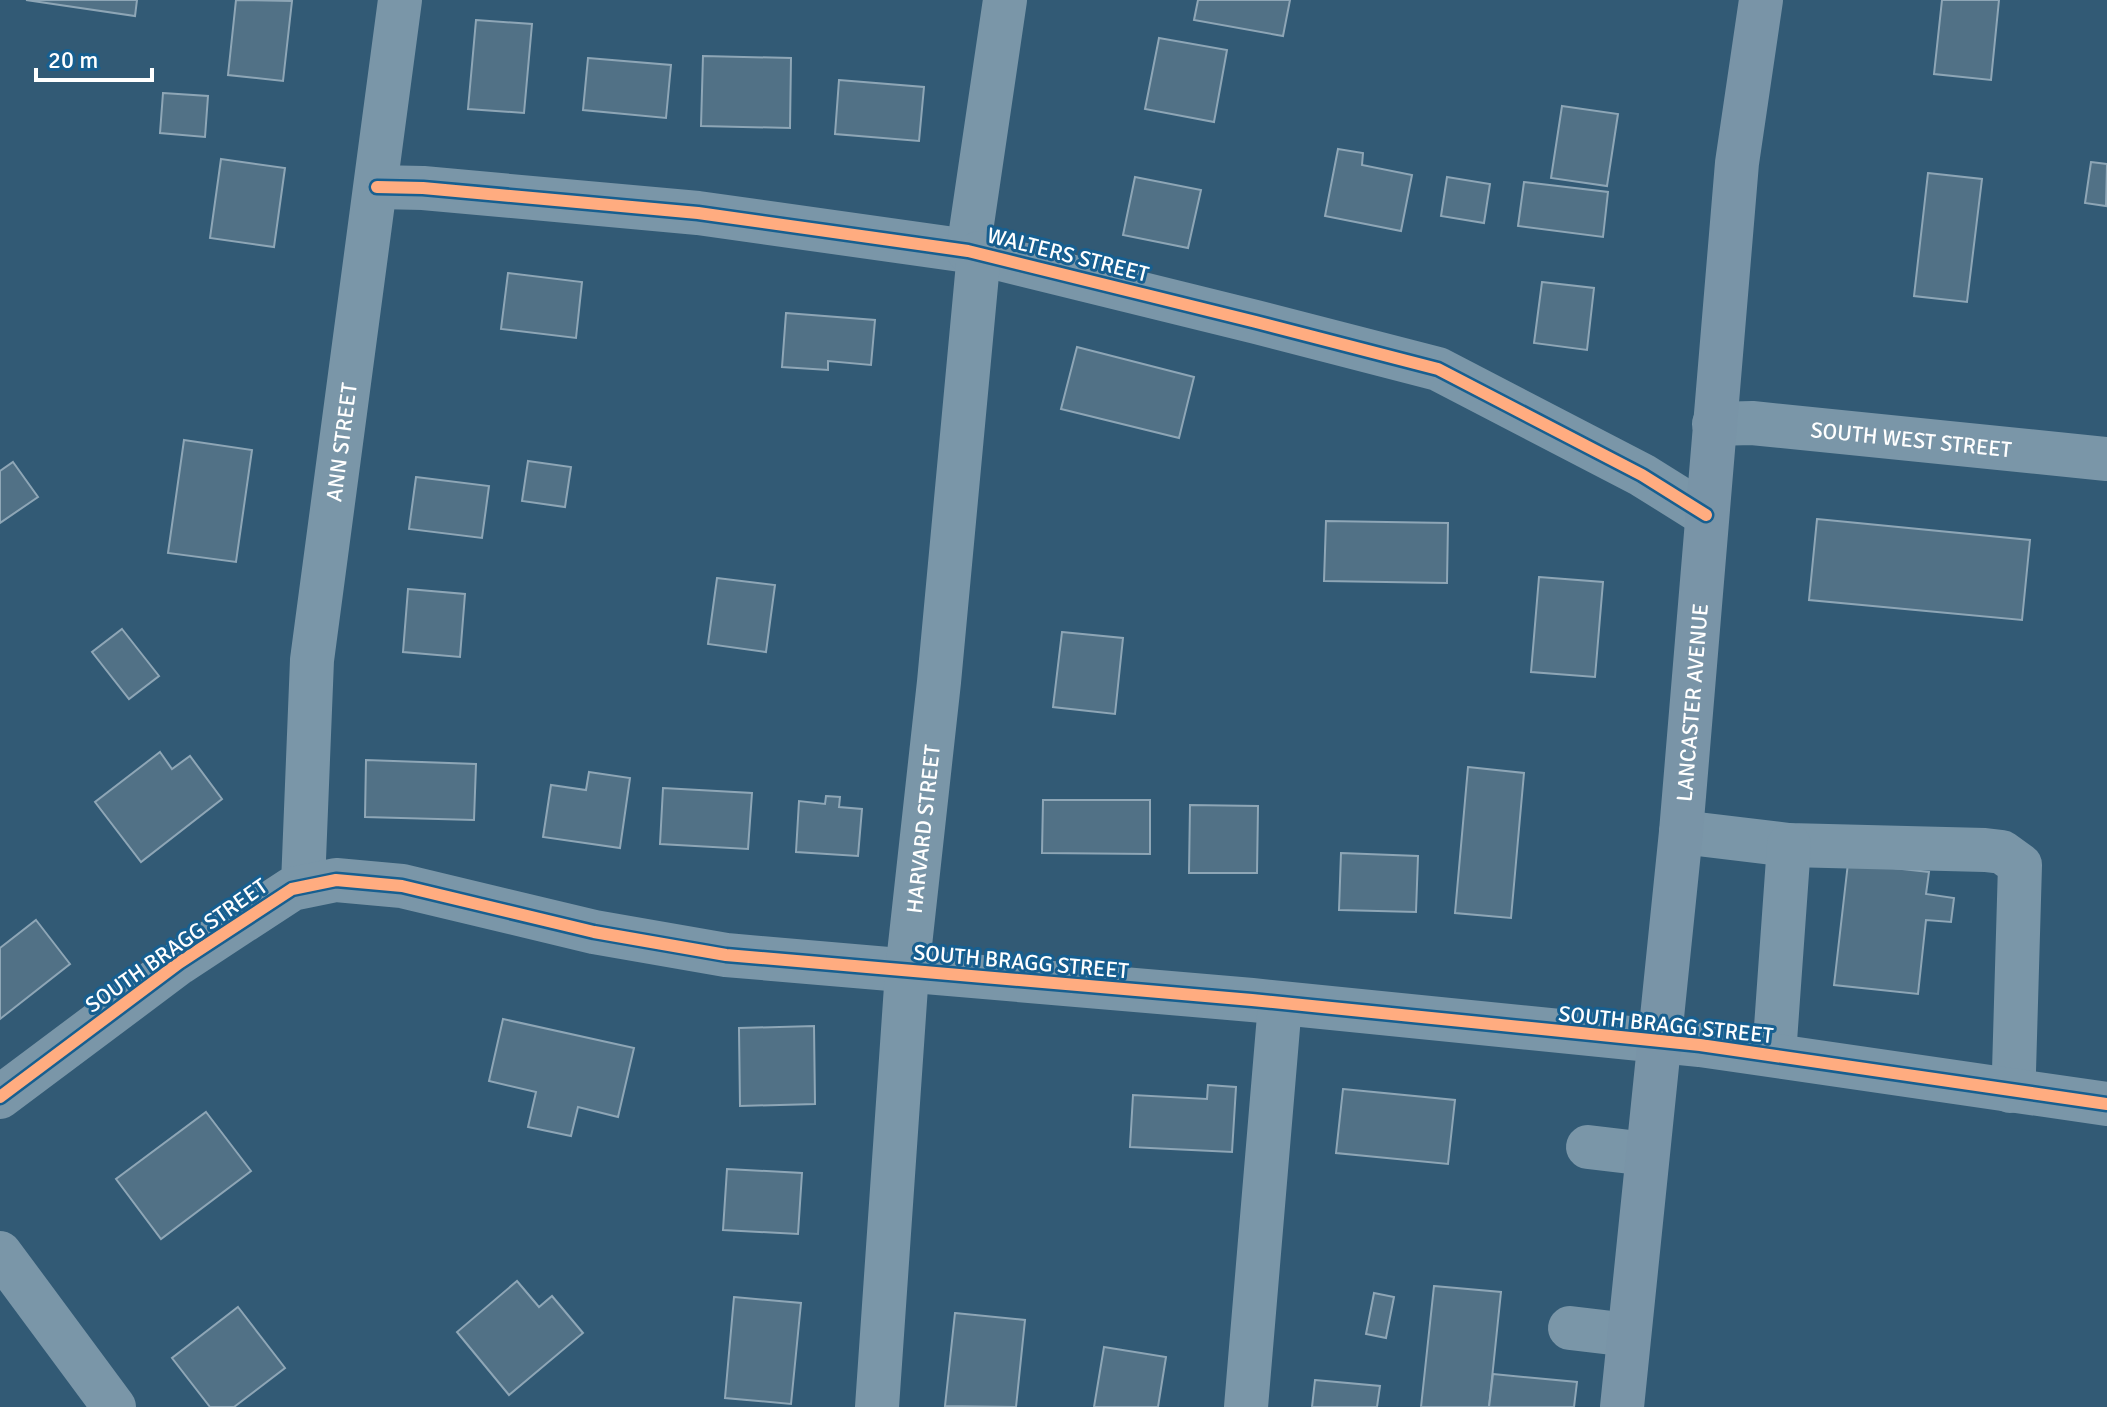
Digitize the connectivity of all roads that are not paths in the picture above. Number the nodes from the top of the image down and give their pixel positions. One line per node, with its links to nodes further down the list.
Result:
1 (400, 0): 4 (street, ANN STREET)
2 (1005, 0): 5 (street, HARVARD STREET)
3 (1761, 0): 6 (main road, LANCASTER AVENUE)
4 (377, 187): 5 (street, WALTERS STREET); 11 (street, ANN STREET)
5 (974, 252): 8 (street, WALTERS STREET); 12 (street, HARVARD STREET)
6 (1714, 424): 7 (street, SOUTH WEST STREET); 8 (main road, LANCASTER AVENUE)
7 (2107, 457)
8 (1706, 515): 9 (main road, LANCASTER AVENUE)
9 (1681, 832): 10 (street); 14 (main road, LANCASTER AVENUE)
10 (1789, 845): 15 (street); 16 (street)
11 (303, 884): 12 (street, SOUTH BRAGG STREET); 17 (street, SOUTH BRAGG STREET)
12 (907, 972): 13 (street, SOUTH BRAGG STREET); 25 (street, HARVARD STREET)
13 (1280, 1004): 14 (street, SOUTH BRAGG STREET); 26 (street)
14 (1658, 1042): 15 (street, SOUTH BRAGG STREET); 20 (main road, LANCASTER AVENUE)
15 (1774, 1055): 16 (street, SOUTH BRAGG STREET)
16 (2010, 1091): 18 (street, SOUTH BRAGG STREET)
17 (0, 1097)
18 (2107, 1104)
19 (1588, 1147): 20 (street)
20 (1647, 1154): 23 (main road, LANCASTER AVENUE)
21 (0, 1253): 24 (street)
22 (1570, 1328): 23 (street)
23 (1629, 1335): 27 (main road, LANCASTER AVENUE)
24 (114, 1407)
25 (877, 1407)
26 (1246, 1407)
27 (1622, 1407)

